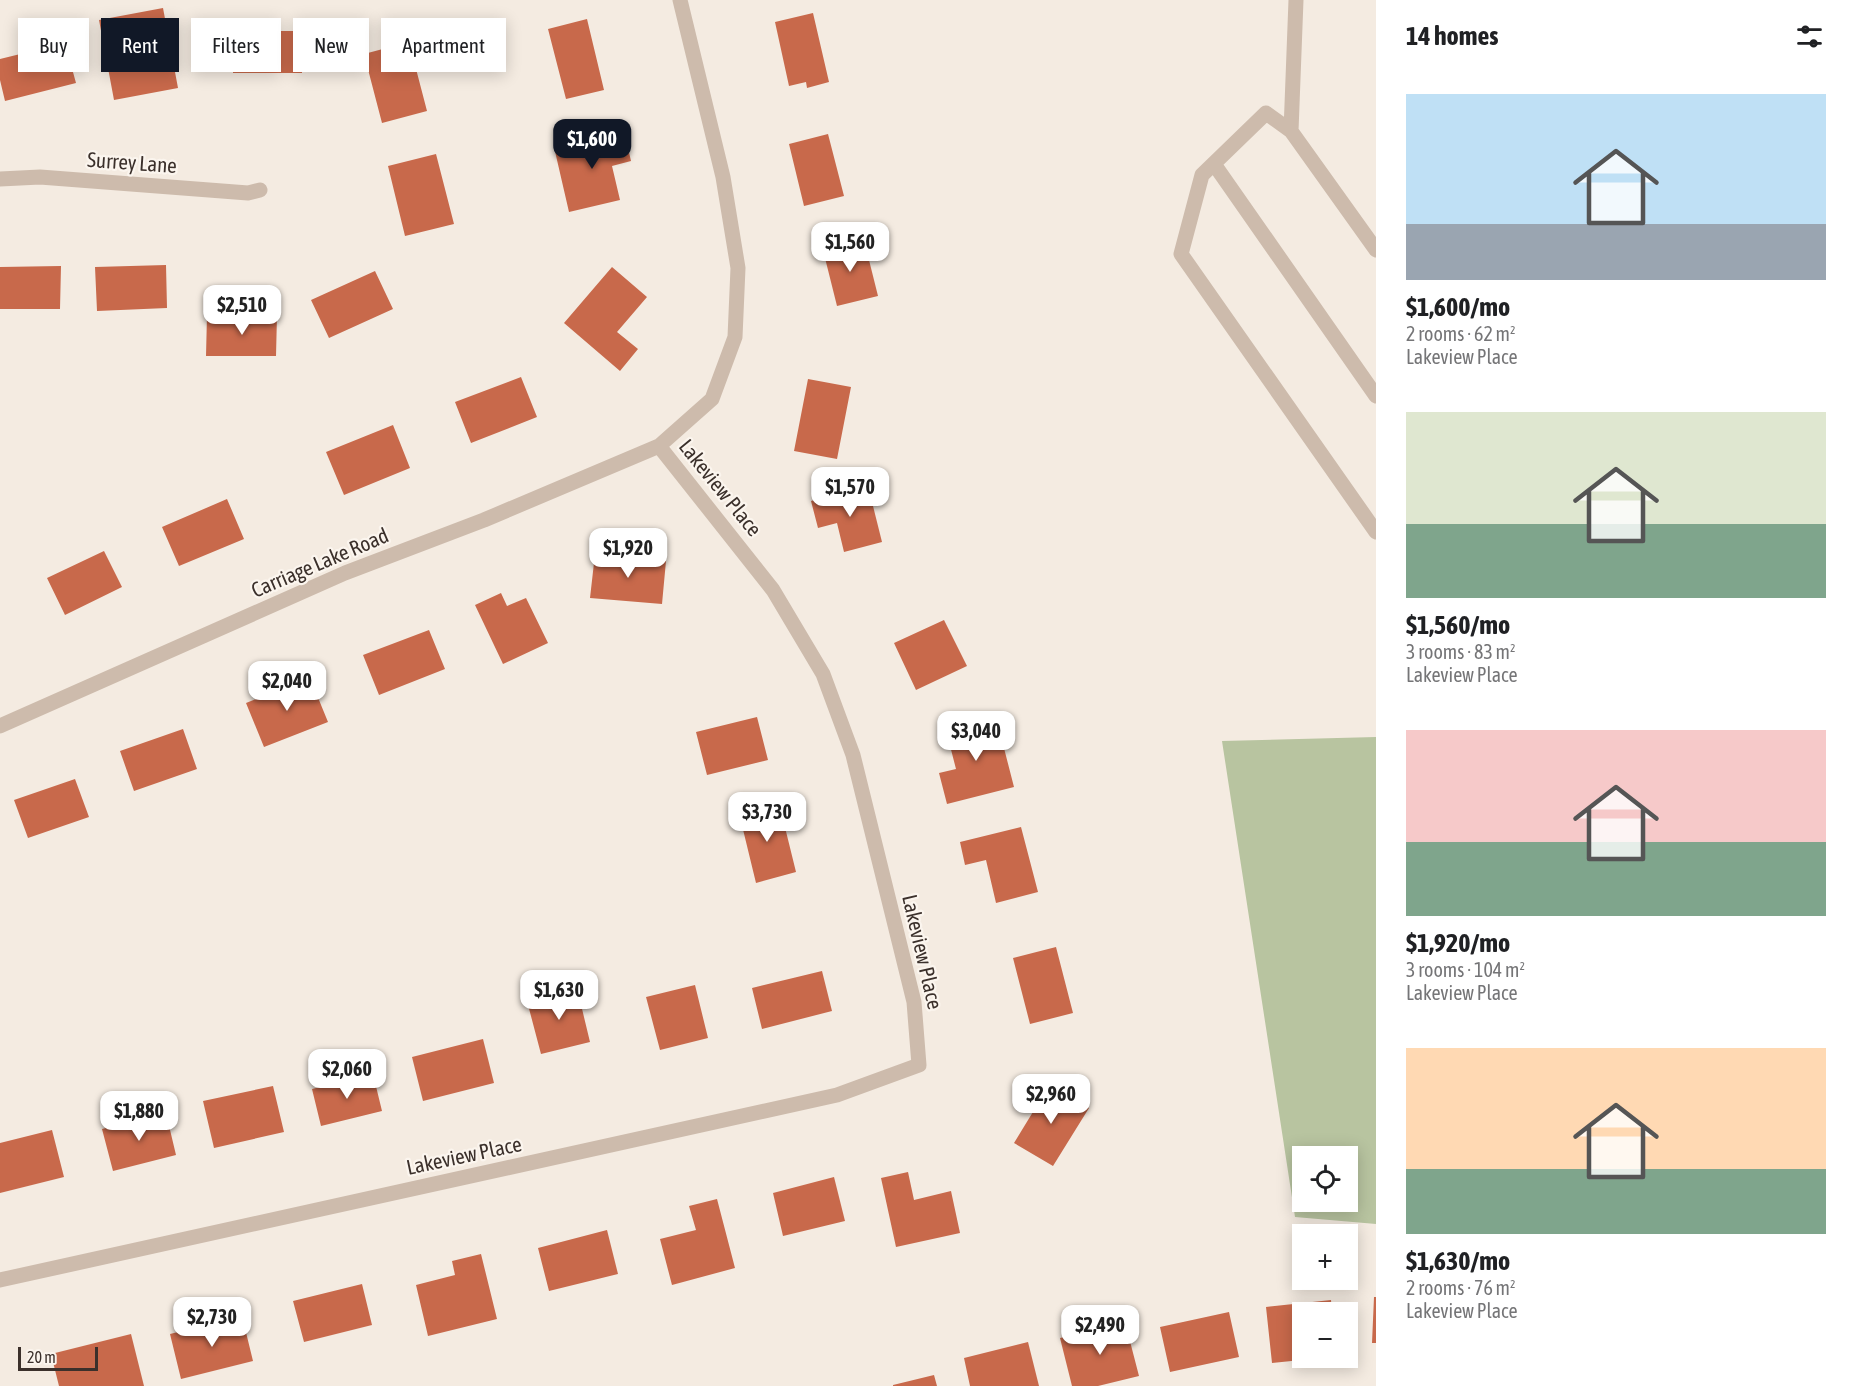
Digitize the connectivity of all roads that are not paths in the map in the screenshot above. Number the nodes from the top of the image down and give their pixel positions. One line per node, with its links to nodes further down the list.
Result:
1 (680, 0): 9 (street, Lakeview Place)
2 (1296, 0): 3 (street)
3 (1291, 131): 4 (street); 7 (street)
4 (1214, 164): 8 (street); 10 (street)
5 (0, 178): 6 (street, Surrey Lane)
6 (260, 190)
7 (1376, 250)
8 (1376, 396)
9 (659, 446): 11 (street, Carriage Lake Road); 12 (street, Lakeview Place)
10 (1376, 532)
11 (0, 726)
12 (0, 1280)

